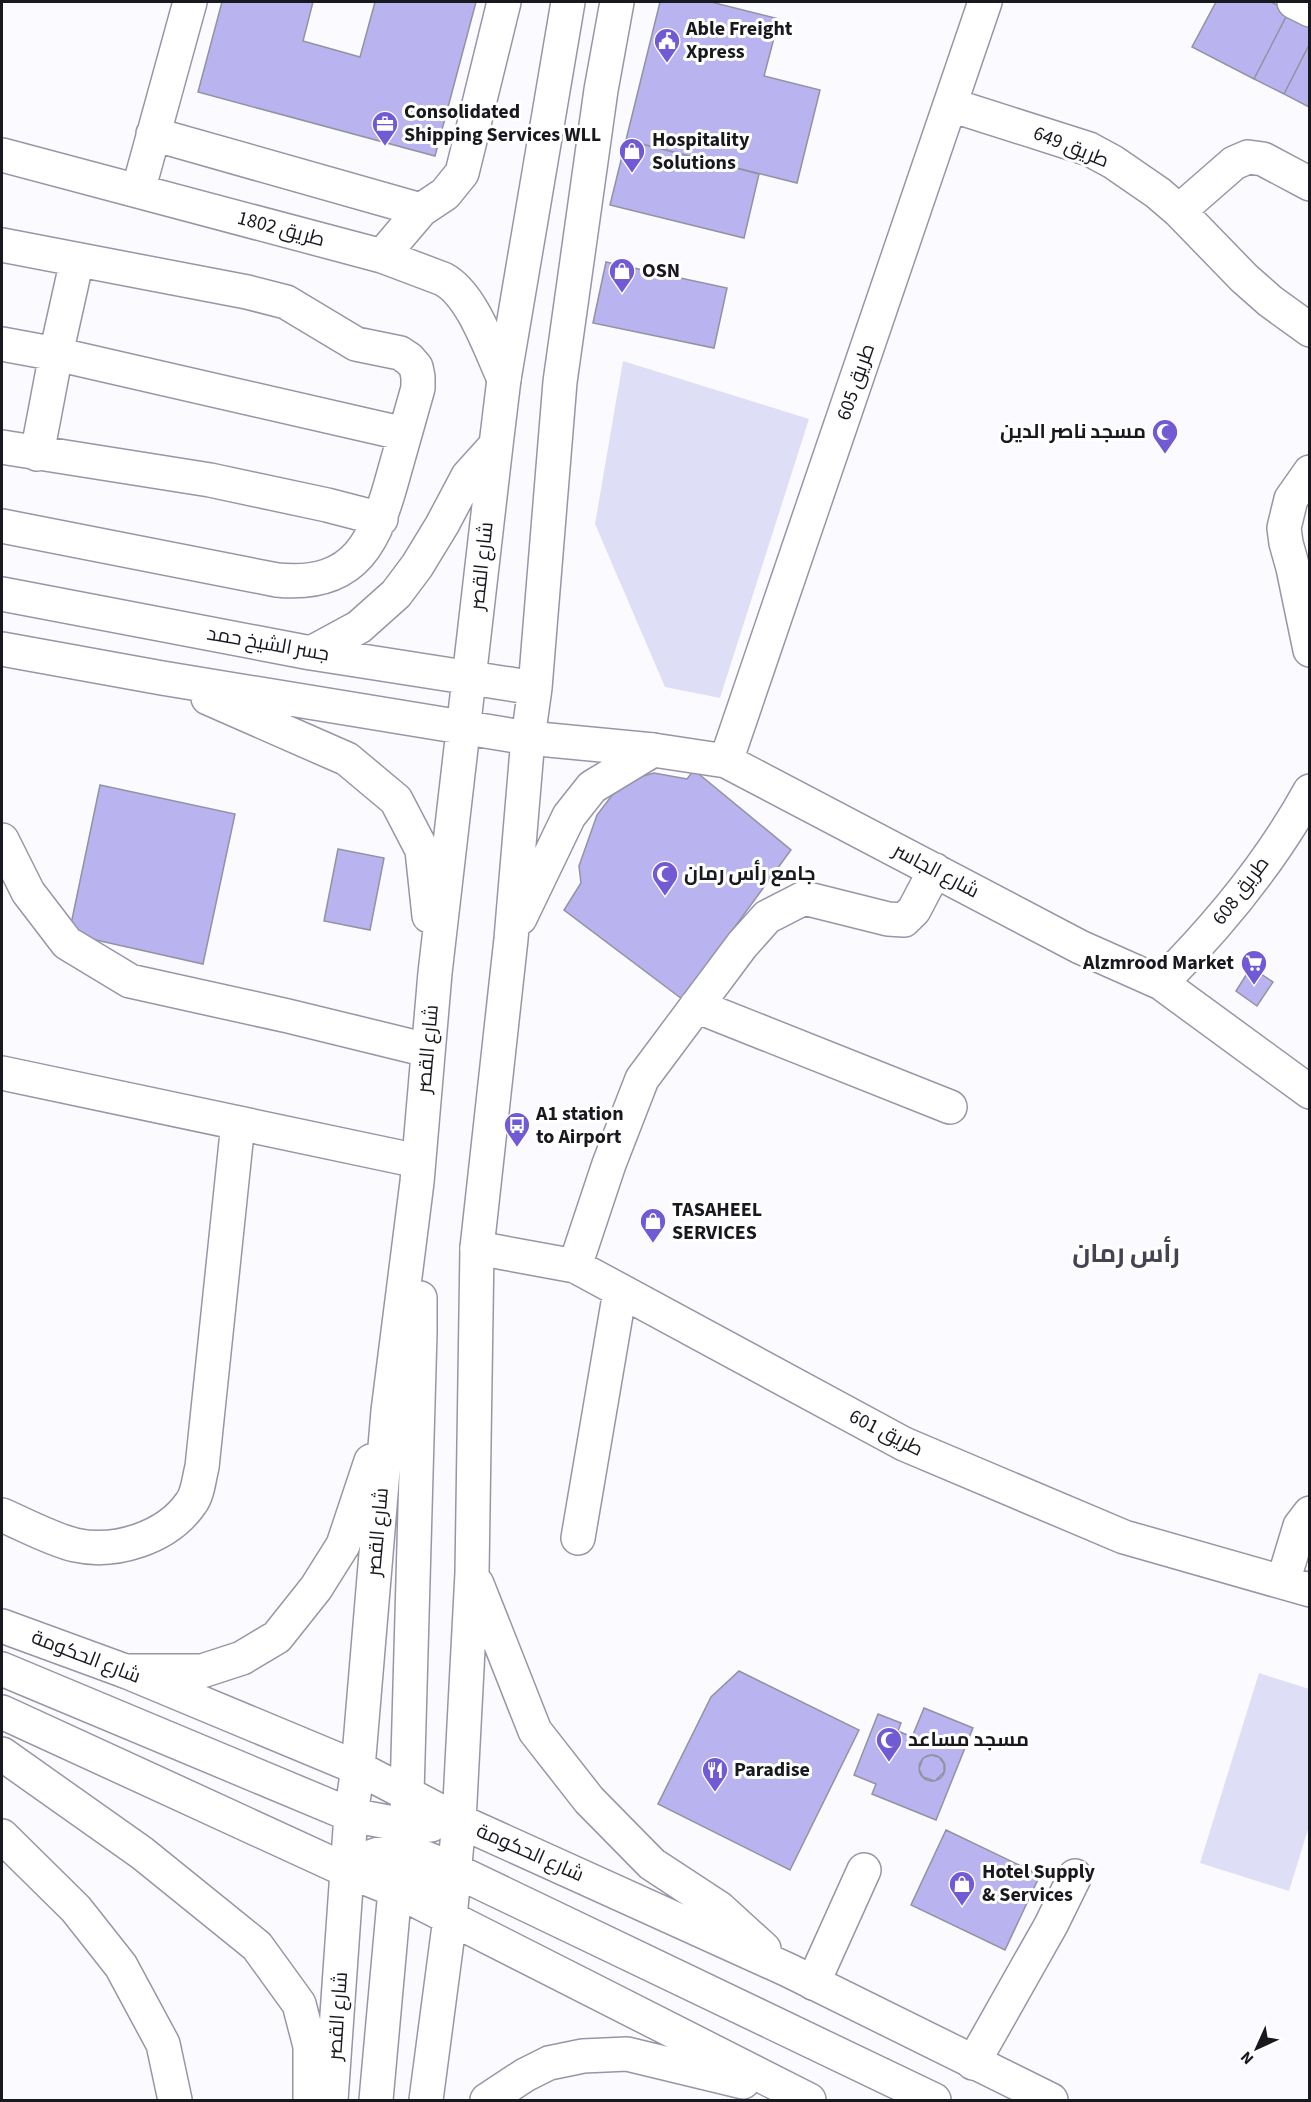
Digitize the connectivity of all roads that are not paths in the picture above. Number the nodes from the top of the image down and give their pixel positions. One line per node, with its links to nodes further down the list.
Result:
1 (190, 2): 9 (main road)
2 (504, 2): 13 (main road)
3 (568, 2): 21 (main road, شارع القصر)
4 (617, 2): 35 (main road)
5 (986, 2): 8 (main road, طريق 605)
6 (1294, 2): 7 (main road)
7 (1310, 10)
8 (951, 105): 14 (main road, طريق 649); 39 (main road, طريق 605)
9 (153, 134): 12 (main road); 13 (main road)
10 (2, 155): 12 (main road, طريق 1802)
11 (1310, 184): 14 (main road)
12 (138, 191): 16 (main road, طريق 1802)
13 (421, 210): 16 (main road)
14 (1179, 211): 18 (main road, طريق 649)
15 (2, 245): 17 (main road)
16 (382, 256): 21 (main road, طريق 1802)
17 (77, 260): 20 (main road); 22 (main road)
18 (1310, 330)
19 (2, 344): 20 (main road)
20 (56, 354): 22 (main road); 25 (main road)
21 (504, 379): 23 (main road, شارع القصر)
22 (405, 434): 27 (main road)
23 (496, 445): 32 (main road); 33 (main road, شارع القصر)
24 (2, 447): 25 (main road)
25 (37, 454): 27 (main road)
26 (1310, 472): 31 (main road)
27 (381, 519): 28 (main road)
28 (2, 526)
29 (2, 594): 32 (main road, جسر الشيخ حمد)
30 (2, 649): 34 (main road)
31 (1310, 650)
32 (311, 653): 33 (main road, جسر الشيخ حمد)
33 (470, 676): 35 (main road, جسر الشيخ حمد); 36 (main road, شارع القصر)
34 (162, 678): 36 (main road); 44 (main road)
35 (535, 688): 37 (main road)
36 (463, 727): 37 (main road); 44 (main road, شارع القصر)
37 (528, 738): 38 (main road, شارع الجاسر); 43 (main road)
38 (653, 750): 39 (main road, شارع الجاسر); 43 (main road)
39 (726, 761): 42 (main road, شارع الجاسر)
40 (1310, 791): 45 (main road, طريق 608)
41 (2, 840): 47 (main road)
42 (935, 870): 45 (main road, شارع الجاسر); 46 (main road)
43 (511, 939): 53 (main road)
44 (435, 973): 47 (main road, شارع القصر)
45 (1161, 983): 49 (main road, شارع الجاسر)
46 (696, 1006): 50 (main road); 54 (main road)
47 (427, 1050): 52 (main road, شارع القصر)
48 (2, 1073): 51 (main road)
49 (1310, 1092)
50 (950, 1107)
51 (238, 1122): 52 (main road); 58 (main road)
52 (417, 1171): 56 (main road, شارع القصر); 68 (main road)
53 (477, 1248): 54 (main road, طريق 601); 60 (main road)
54 (575, 1266): 55 (main road, طريق 601)
55 (620, 1291): 59 (main road); 61 (main road, طريق 601)
56 (388, 1411): 64 (main road); 67 (main road, شارع القصر)
57 (1310, 1513): 61 (main road)
58 (2, 1515)
59 (578, 1538)
60 (472, 1573): 70 (main road); 79 (main road)
61 (1296, 1586)
62 (2, 1626): 64 (main road, شارع الحكومة)
63 (2, 1669): 69 (main road)
64 (125, 1671): 67 (main road, شارع الحكومة)
65 (2, 1712): 75 (main road)
66 (2, 1754): 82 (main road)
67 (358, 1768): 68 (main road, شارع الحكومة); 69 (main road, شارع القصر); 72 (main road)
68 (407, 1793): 70 (main road, شارع الحكومة); 72 (main road)
69 (351, 1815): 72 (main road); 75 (main road, شارع القصر)
70 (459, 1821): 72 (main road); 73 (main road); 79 (main road, شارع الحكومة)
71 (2, 1836): 81 (main road)
72 (399, 1838): 73 (main road); 75 (main road); 77 (main road); 78 (main road)
73 (454, 1870): 78 (main road); 88 (main road)
74 (864, 1870): 79 (main road)
75 (348, 1871): 77 (main road); 83 (main road, شارع القصر)
76 (1075, 1876): 80 (main road)
77 (395, 1890): 78 (main road); 84 (main road)
78 (450, 1918): 85 (main road); 87 (main road)
79 (800, 1977): 80 (main road, شارع الحكومة)
80 (973, 2063): 89 (main road, شارع الحكومة)
81 (175, 2100)
82 (310, 2100)
83 (331, 2100)
84 (376, 2100)
85 (426, 2100)
86 (487, 2100): 87 (main road)
87 (808, 2100)
88 (934, 2100)
89 (1051, 2100)

